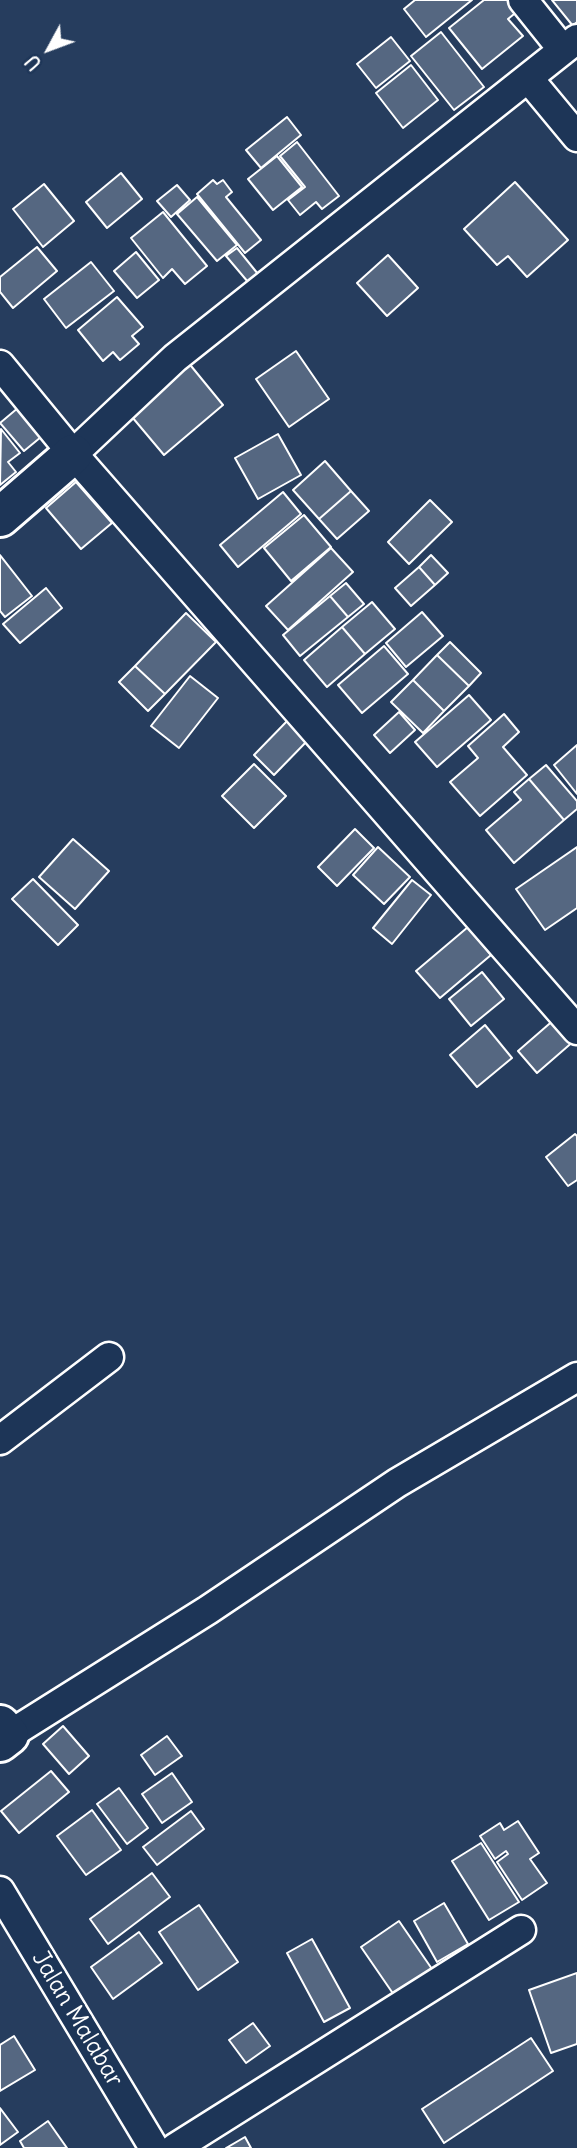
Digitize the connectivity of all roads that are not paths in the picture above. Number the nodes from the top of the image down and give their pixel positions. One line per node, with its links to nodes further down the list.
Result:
1 (523, 0): 2 (street)
2 (570, 45): 3 (street)
3 (528, 78): 4 (street); 6 (street)
4 (577, 137)
5 (0, 365): 6 (street)
6 (73, 454): 7 (street); 8 (street)
7 (0, 517)
8 (577, 1030)
9 (108, 1357): 11 (street)
10 (577, 1377): 12 (street)
11 (0, 1440)
12 (3, 1734)
13 (0, 1891): 15 (street, Jalan Malabar)
14 (521, 1930): 16 (street)
15 (154, 2148)
16 (176, 2148)

